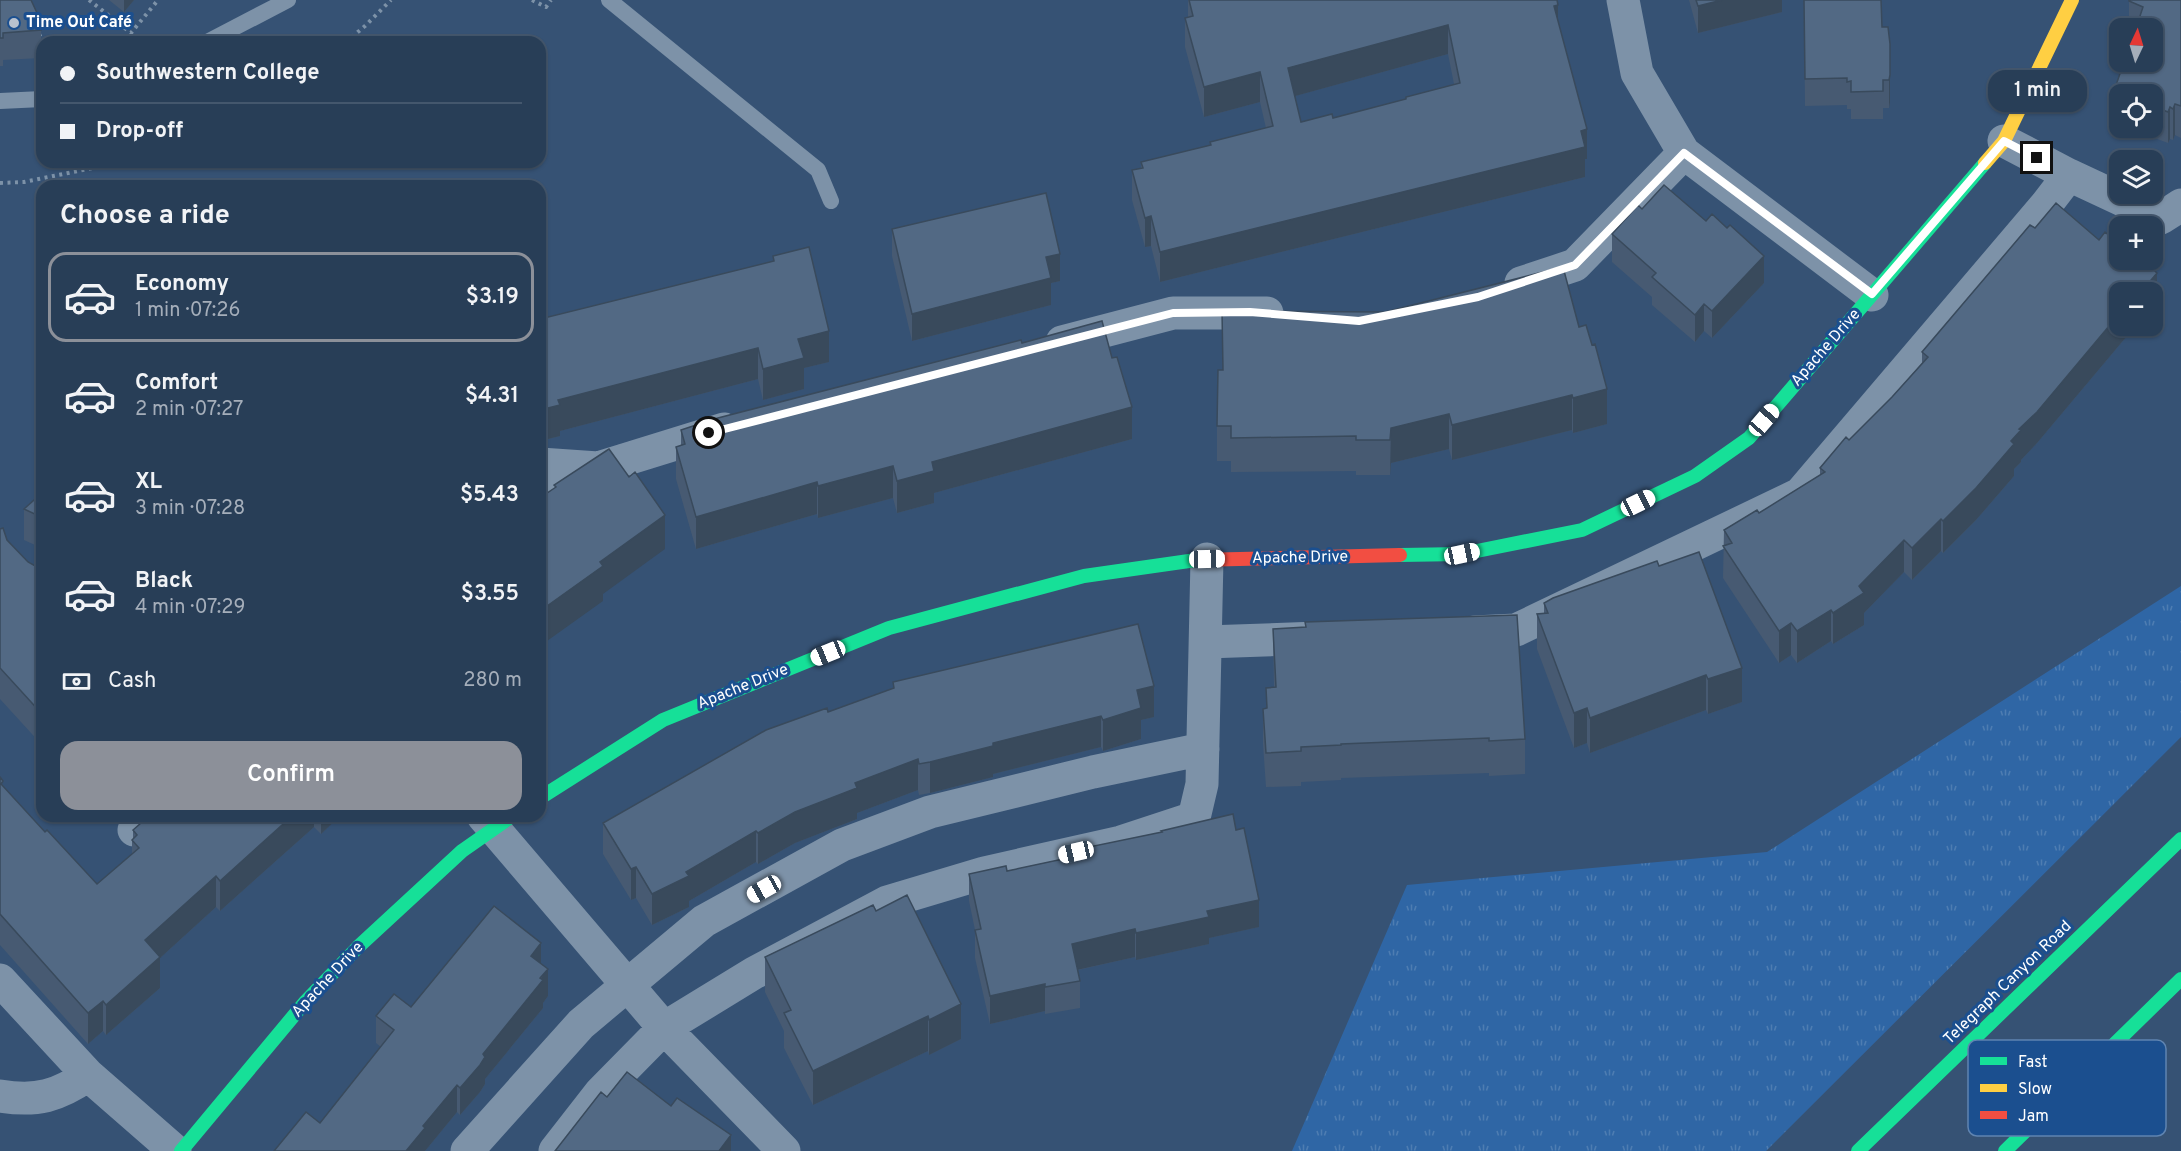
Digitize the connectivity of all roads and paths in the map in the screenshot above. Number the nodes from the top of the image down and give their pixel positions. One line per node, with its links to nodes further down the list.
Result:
1 (89, 0): 2 (path)
2 (158, 0)
3 (288, 0): 12 (lane)
4 (391, 0): 13 (path)
5 (532, 0): 6 (path)
6 (551, 0)
7 (609, 0): 21 (lane)
8 (1623, 0): 17 (street, Apache Drive)
9 (2072, 0): 16 (street, Apache Drive)
10 (37, 30): 11 (path)
11 (40, 36)
12 (219, 36)
13 (353, 36)
14 (36, 99): 15 (lane)
15 (0, 101)
16 (2004, 141): 19 (street); 24 (street, Apache Drive)
17 (1684, 153): 23 (street); 24 (street, Apache Drive)
18 (93, 168): 20 (path)
19 (2069, 175): 22 (street); 32 (street)
20 (0, 183)
21 (831, 201)
22 (2181, 205)
23 (1489, 294)
24 (1872, 294): 31 (street, Apache Drive)
25 (1294, 315): 26 (street)
26 (1034, 349)
27 (756, 421): 29 (street)
28 (546, 464): 29 (street)
29 (597, 468): 30 (street)
30 (546, 498)
31 (1207, 559): 34 (street); 36 (street, Apache Drive)
32 (1445, 633)
33 (1349, 636): 34 (street)
34 (1206, 642): 35 (street)
35 (1203, 748): 42 (street); 43 (street)
36 (546, 794)
37 (494, 822): 51 (street, Apache Drive)
38 (498, 822): 42 (street)
39 (2181, 839): 44 (street, Telegraph Canyon Road)
40 (2181, 979): 45 (street)
41 (0, 980): 47 (street)
42 (627, 985): 43 (street); 52 (street)
43 (664, 1028): 53 (street); 54 (street)
44 (1973, 1040)
45 (2119, 1040)
46 (1968, 1045): 55 (street, Telegraph Canyon Road)
47 (88, 1075): 48 (street); 50 (street)
48 (0, 1095)
49 (2020, 1136): 56 (street)
50 (175, 1151)
51 (181, 1151)
52 (467, 1151)
53 (555, 1151)
54 (784, 1151)
55 (1858, 1151)
56 (2005, 1151)

